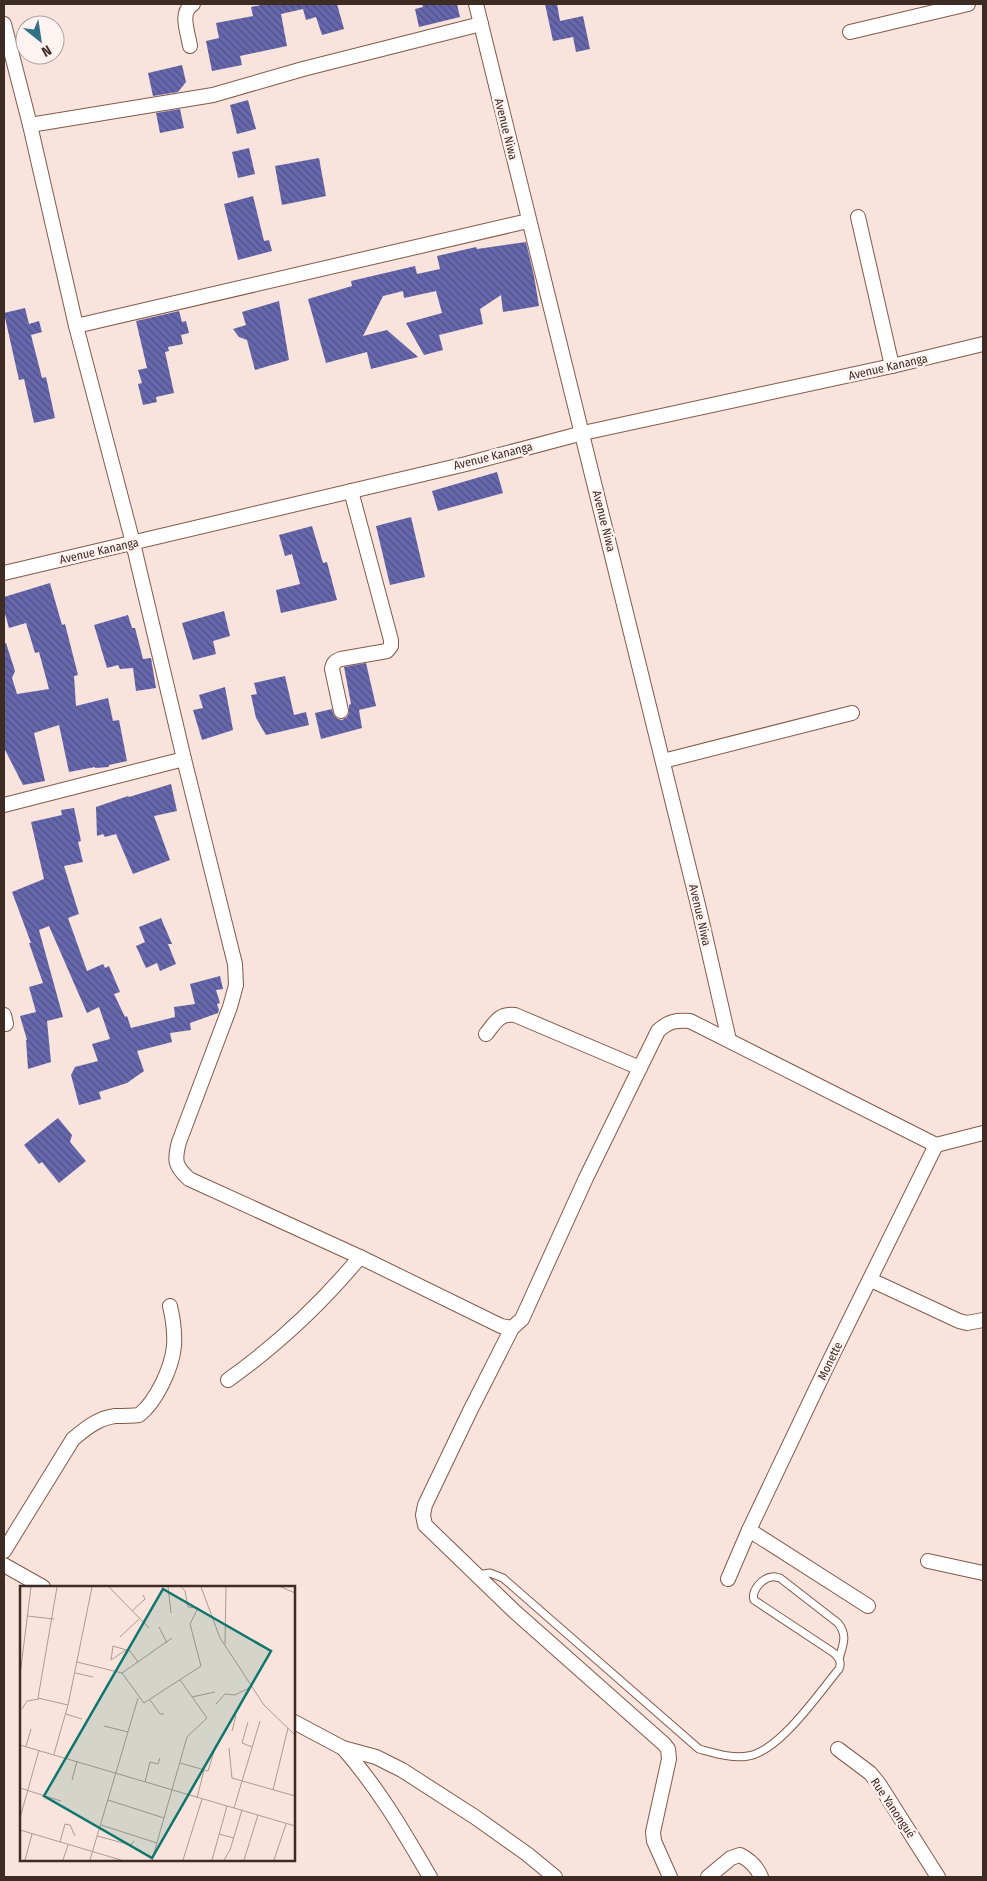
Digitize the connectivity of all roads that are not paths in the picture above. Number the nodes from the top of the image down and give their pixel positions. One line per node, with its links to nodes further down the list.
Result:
1 (193, 4): 7 (street)
2 (476, 4): 5 (street, Avenue Niwa)
3 (968, 4): 6 (street)
4 (4, 24): 8 (street)
5 (481, 24): 8 (street); 10 (street, Avenue Niwa)
6 (850, 32)
7 (190, 46)
8 (30, 125): 11 (street)
9 (858, 217): 13 (street)
10 (528, 221): 11 (street); 14 (street, Avenue Niwa)
11 (76, 326): 16 (street)
12 (983, 344): 13 (street, Avenue Kananga)
13 (892, 366): 14 (street, Avenue Kananga)
14 (583, 433): 15 (street, Avenue Kananga); 21 (street, Avenue Niwa)
15 (351, 491): 16 (street, Avenue Kananga); 18 (street)
16 (133, 543): 17 (street, Avenue Kananga); 20 (street)
17 (4, 573)
18 (341, 711)
19 (852, 713): 21 (street)
20 (184, 760): 22 (street); 28 (street)
21 (663, 761): 24 (street, Avenue Niwa)
22 (4, 805)
23 (486, 1034): 25 (street)
24 (729, 1040): 25 (street); 27 (street)
25 (640, 1068): 32 (street)
26 (983, 1133): 27 (street)
27 (936, 1145): 29 (street, Monette)
28 (360, 1257): 32 (street); 33 (street)
29 (871, 1280): 31 (street); 34 (street, Monette)
30 (170, 1306): 35 (street)
31 (983, 1320)
32 (512, 1328): 39 (street)
33 (228, 1380)
34 (750, 1530): 40 (street, Monette); 42 (street)
35 (4, 1552)
36 (928, 1561): 38 (street)
37 (4, 1564): 41 (street)
38 (983, 1573)
39 (476, 1575): 43 (lane); 49 (street)
40 (728, 1579)
41 (41, 1586)
42 (868, 1606)
43 (839, 1658): 43 (lane)
44 (295, 1723): 45 (street)
45 (343, 1748): 47 (street); 48 (street)
46 (838, 1749): 52 (street, Rue Yanongué)
47 (430, 1877)
48 (555, 1877)
49 (670, 1877)
50 (708, 1877): 51 (street)
51 (761, 1877)
52 (938, 1877)

